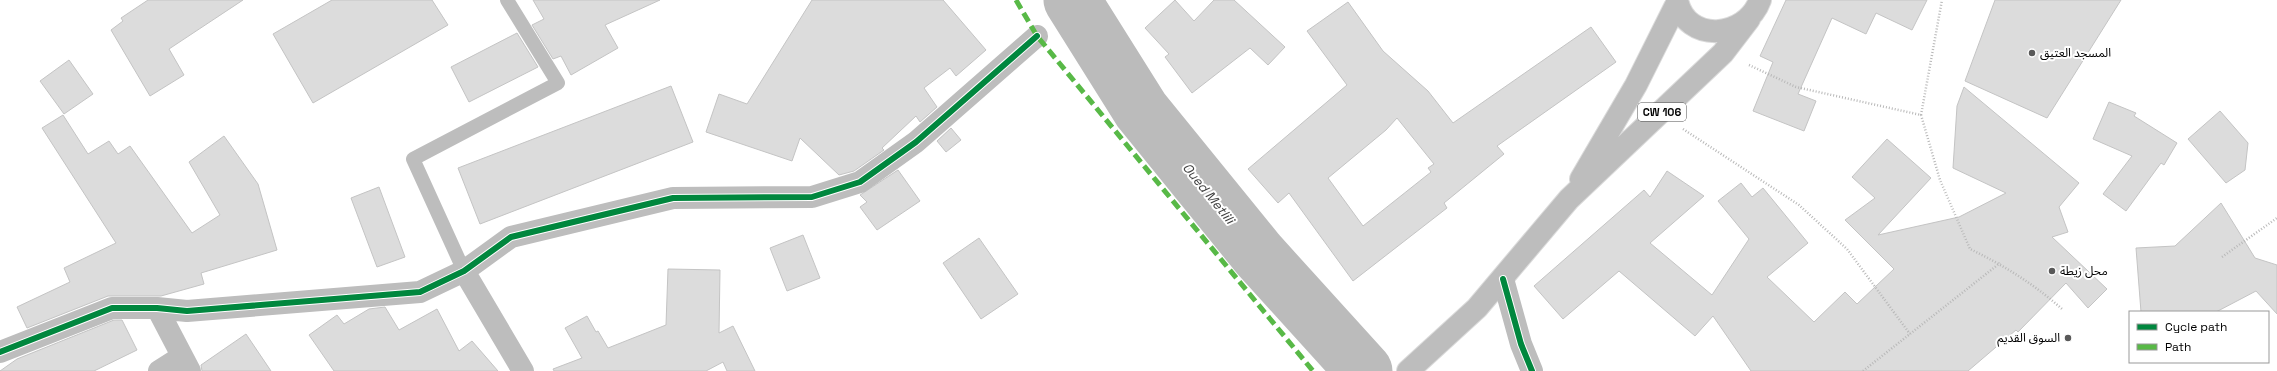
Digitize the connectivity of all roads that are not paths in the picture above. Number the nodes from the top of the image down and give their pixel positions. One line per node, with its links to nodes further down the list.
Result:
1 (507, 0): 7 (lane)
2 (1760, 0): 4 (street)
3 (1677, 2): 4 (street); 6 (street, CW 106)
4 (1749, 19): 6 (street, CW 106)
5 (1037, 36): 7 (street)
6 (1569, 199): 8 (street, CW 106)
7 (464, 271): 9 (street); 13 (street)
8 (1503, 279): 14 (street, CW 106); 15 (street)
9 (157, 308): 10 (street); 11 (street)
10 (0, 352)
11 (186, 364): 12 (street)
12 (159, 371)
13 (522, 371)
14 (1408, 371)
15 (1532, 371)

